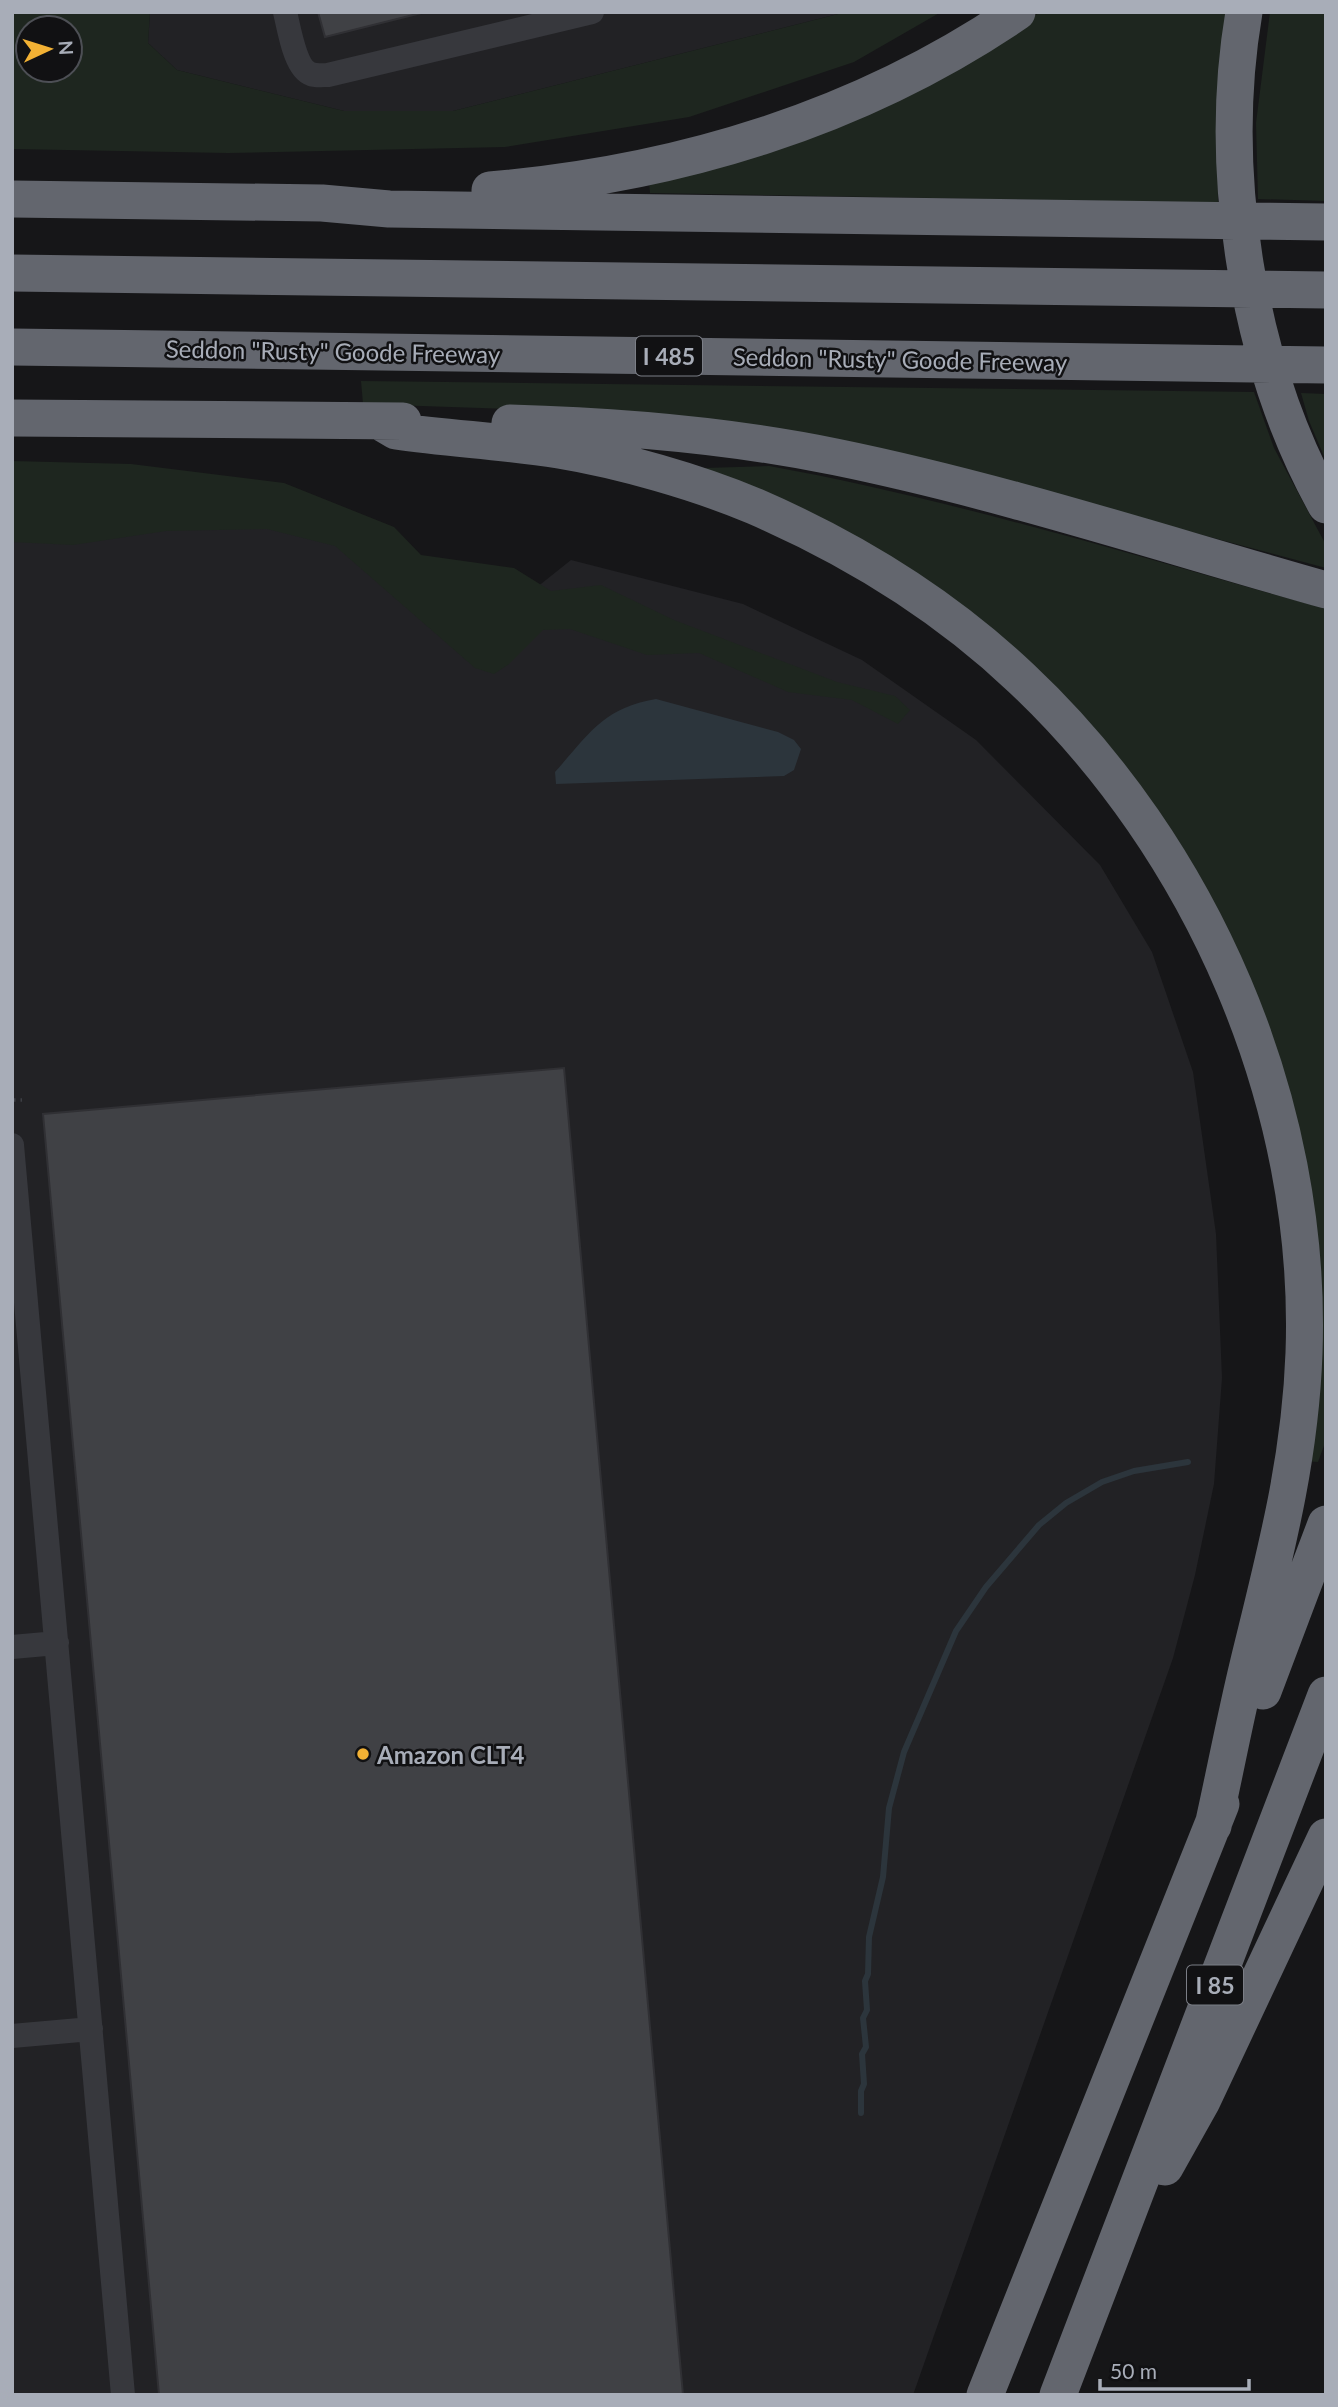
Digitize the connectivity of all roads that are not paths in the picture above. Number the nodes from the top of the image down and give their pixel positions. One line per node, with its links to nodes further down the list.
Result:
1 (285, 12): 2 (lane)
2 (592, 12)
3 (1017, 12): 6 (highway)
4 (1244, 12): 14 (highway)
5 (12, 199): 6 (highway)
6 (322, 203): 7 (highway)
7 (1326, 222)
8 (12, 273): 9 (highway)
9 (1326, 290)
10 (12, 347): 11 (highway, Seddon "Rusty" Goode Freeway / I 485)
11 (1326, 365)
12 (12, 418): 13 (highway)
13 (379, 421): 15 (highway); 21 (highway)
14 (1326, 505)
15 (1326, 590)
16 (12, 1144): 18 (lane)
17 (1326, 1524): 21 (highway, I 85)
18 (57, 1643): 19 (lane); 23 (lane)
19 (12, 1647)
20 (1326, 1695): 25 (highway, I 85)
21 (1213, 1826): 27 (highway, I 85)
22 (1326, 1837): 25 (highway)
23 (91, 2029): 24 (lane); 26 (lane)
24 (12, 2036)
25 (1104, 2274): 28 (highway, I 85)
26 (123, 2395)
27 (985, 2395)
28 (1058, 2395)

